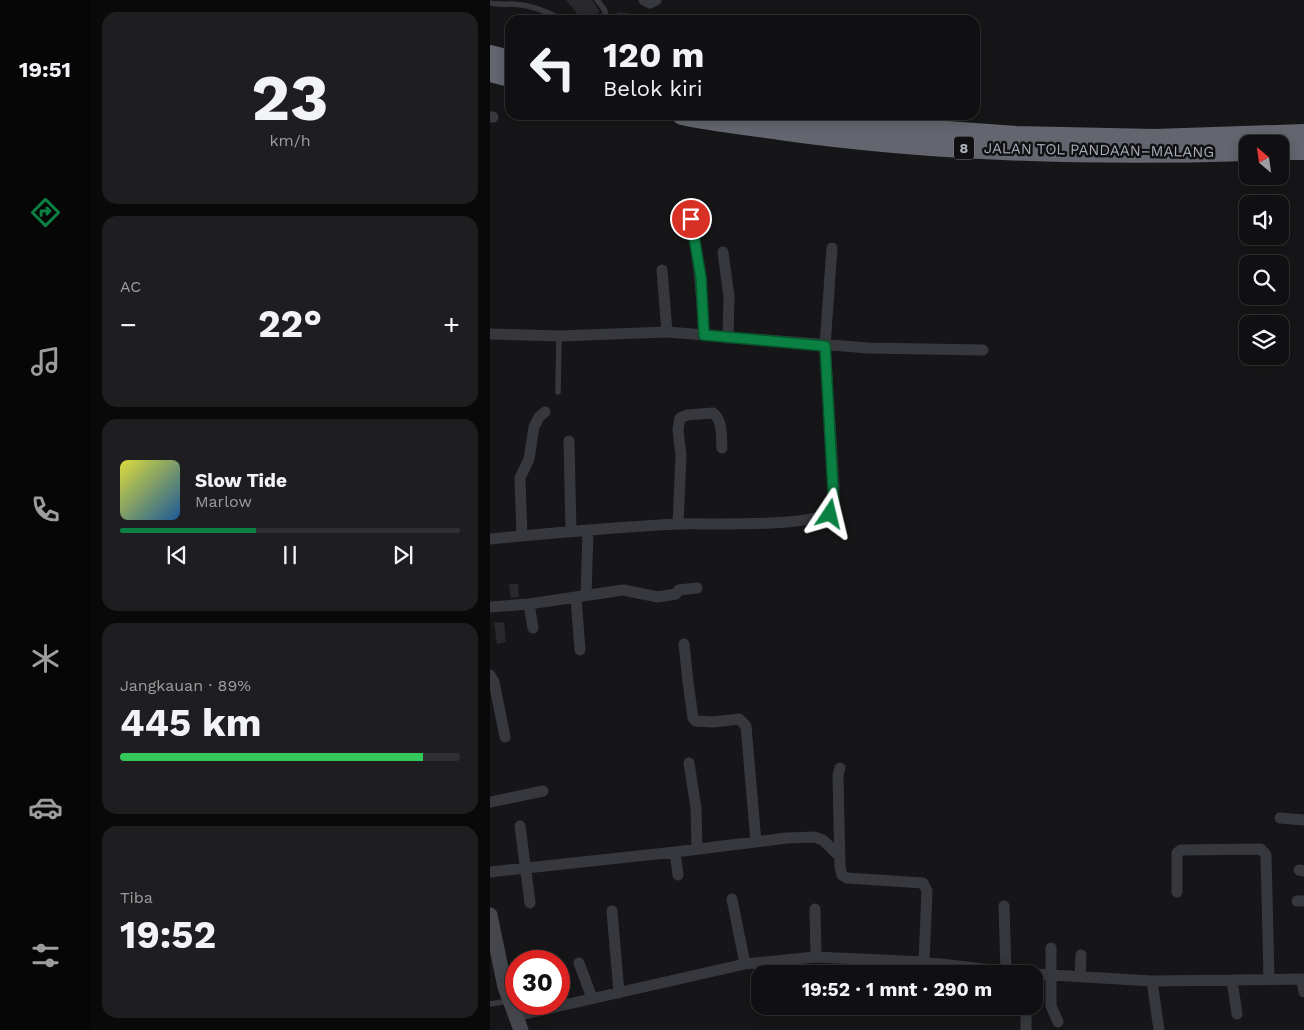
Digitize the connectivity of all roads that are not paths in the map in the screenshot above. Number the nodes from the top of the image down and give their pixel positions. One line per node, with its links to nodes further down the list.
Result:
1 (596, 0): 6 (lane)
2 (644, 0): 3 (street)
3 (656, 0)
4 (490, 3): 5 (lane)
5 (553, 15)
6 (606, 15)
7 (490, 55): 8 (highway)
8 (505, 59)
9 (490, 72): 10 (highway)
10 (505, 76)
11 (716, 120): 16 (highway, JALAN TOL PANDAAN–MALANG / 8)
12 (823, 120): 13 (highway, JALAN TOL PANDAAN–MALANG / 8)
13 (1304, 134)
14 (1289, 150): 15 (highway)
15 (1304, 150)
16 (1239, 151)
17 (691, 219): 23 (street)
18 (832, 248): 26 (street)
19 (723, 252): 25 (street)
20 (662, 270): 21 (street)
21 (667, 332): 23 (street); 24 (street)
22 (490, 334): 24 (street)
23 (704, 335): 25 (street)
24 (560, 336): 28 (lane)
25 (728, 338): 26 (street)
26 (825, 346): 27 (street); 32 (street)
27 (983, 350)
28 (558, 392)
29 (545, 412): 35 (street)
30 (569, 442): 33 (street)
31 (722, 448): 32 (street)
32 (678, 524): 34 (street)
33 (571, 531): 34 (street); 35 (street)
34 (588, 531): 38 (street)
35 (522, 536): 36 (street)
36 (490, 539)
37 (697, 588): 38 (street)
38 (581, 596): 39 (street); 43 (street)
39 (528, 604): 40 (street); 41 (street)
40 (490, 607)
41 (532, 628)
42 (684, 644): 53 (street)
43 (580, 650)
44 (490, 675): 45 (street)
45 (505, 737)
46 (689, 764): 54 (street)
47 (840, 768): 56 (street)
48 (544, 791): 49 (street)
49 (490, 802)
50 (1280, 818): 51 (street)
51 (1304, 820)
52 (520, 826): 57 (street)
53 (756, 842): 54 (street); 56 (street)
54 (697, 849): 55 (street)
55 (675, 852): 57 (street); 59 (street)
56 (840, 857): 71 (street)
57 (525, 867): 58 (street); 62 (street)
58 (490, 872)
59 (678, 875)
60 (1176, 892): 79 (street)
61 (732, 899): 73 (street)
62 (530, 903)
63 (1004, 906): 75 (street)
64 (815, 909): 70 (street)
65 (612, 911): 85 (street)
66 (490, 915): 68 (street)
67 (1051, 948): 77 (street)
68 (494, 951): 83 (street)
69 (1081, 954): 78 (street)
70 (816, 957): 71 (street); 73 (street)
71 (924, 962): 74 (street)
72 (579, 964): 86 (street)
73 (745, 964): 85 (street)
74 (951, 965)
75 (1006, 965)
76 (1043, 975): 77 (street)
77 (1050, 976): 78 (street); 92 (street)
78 (1080, 977): 81 (street)
79 (1269, 979): 80 (street); 82 (street)
80 (1303, 979): 84 (street)
81 (1152, 980): 82 (street); 94 (street)
82 (1232, 980): 89 (street)
83 (505, 987)
84 (1304, 992)
85 (619, 993): 86 (street)
86 (592, 998): 91 (street)
87 (505, 1001): 88 (lane)
88 (490, 1004)
89 (1237, 1014)
90 (1026, 1015): 93 (street)
91 (521, 1018)
92 (1058, 1022)
93 (1026, 1030)
94 (1160, 1030)

